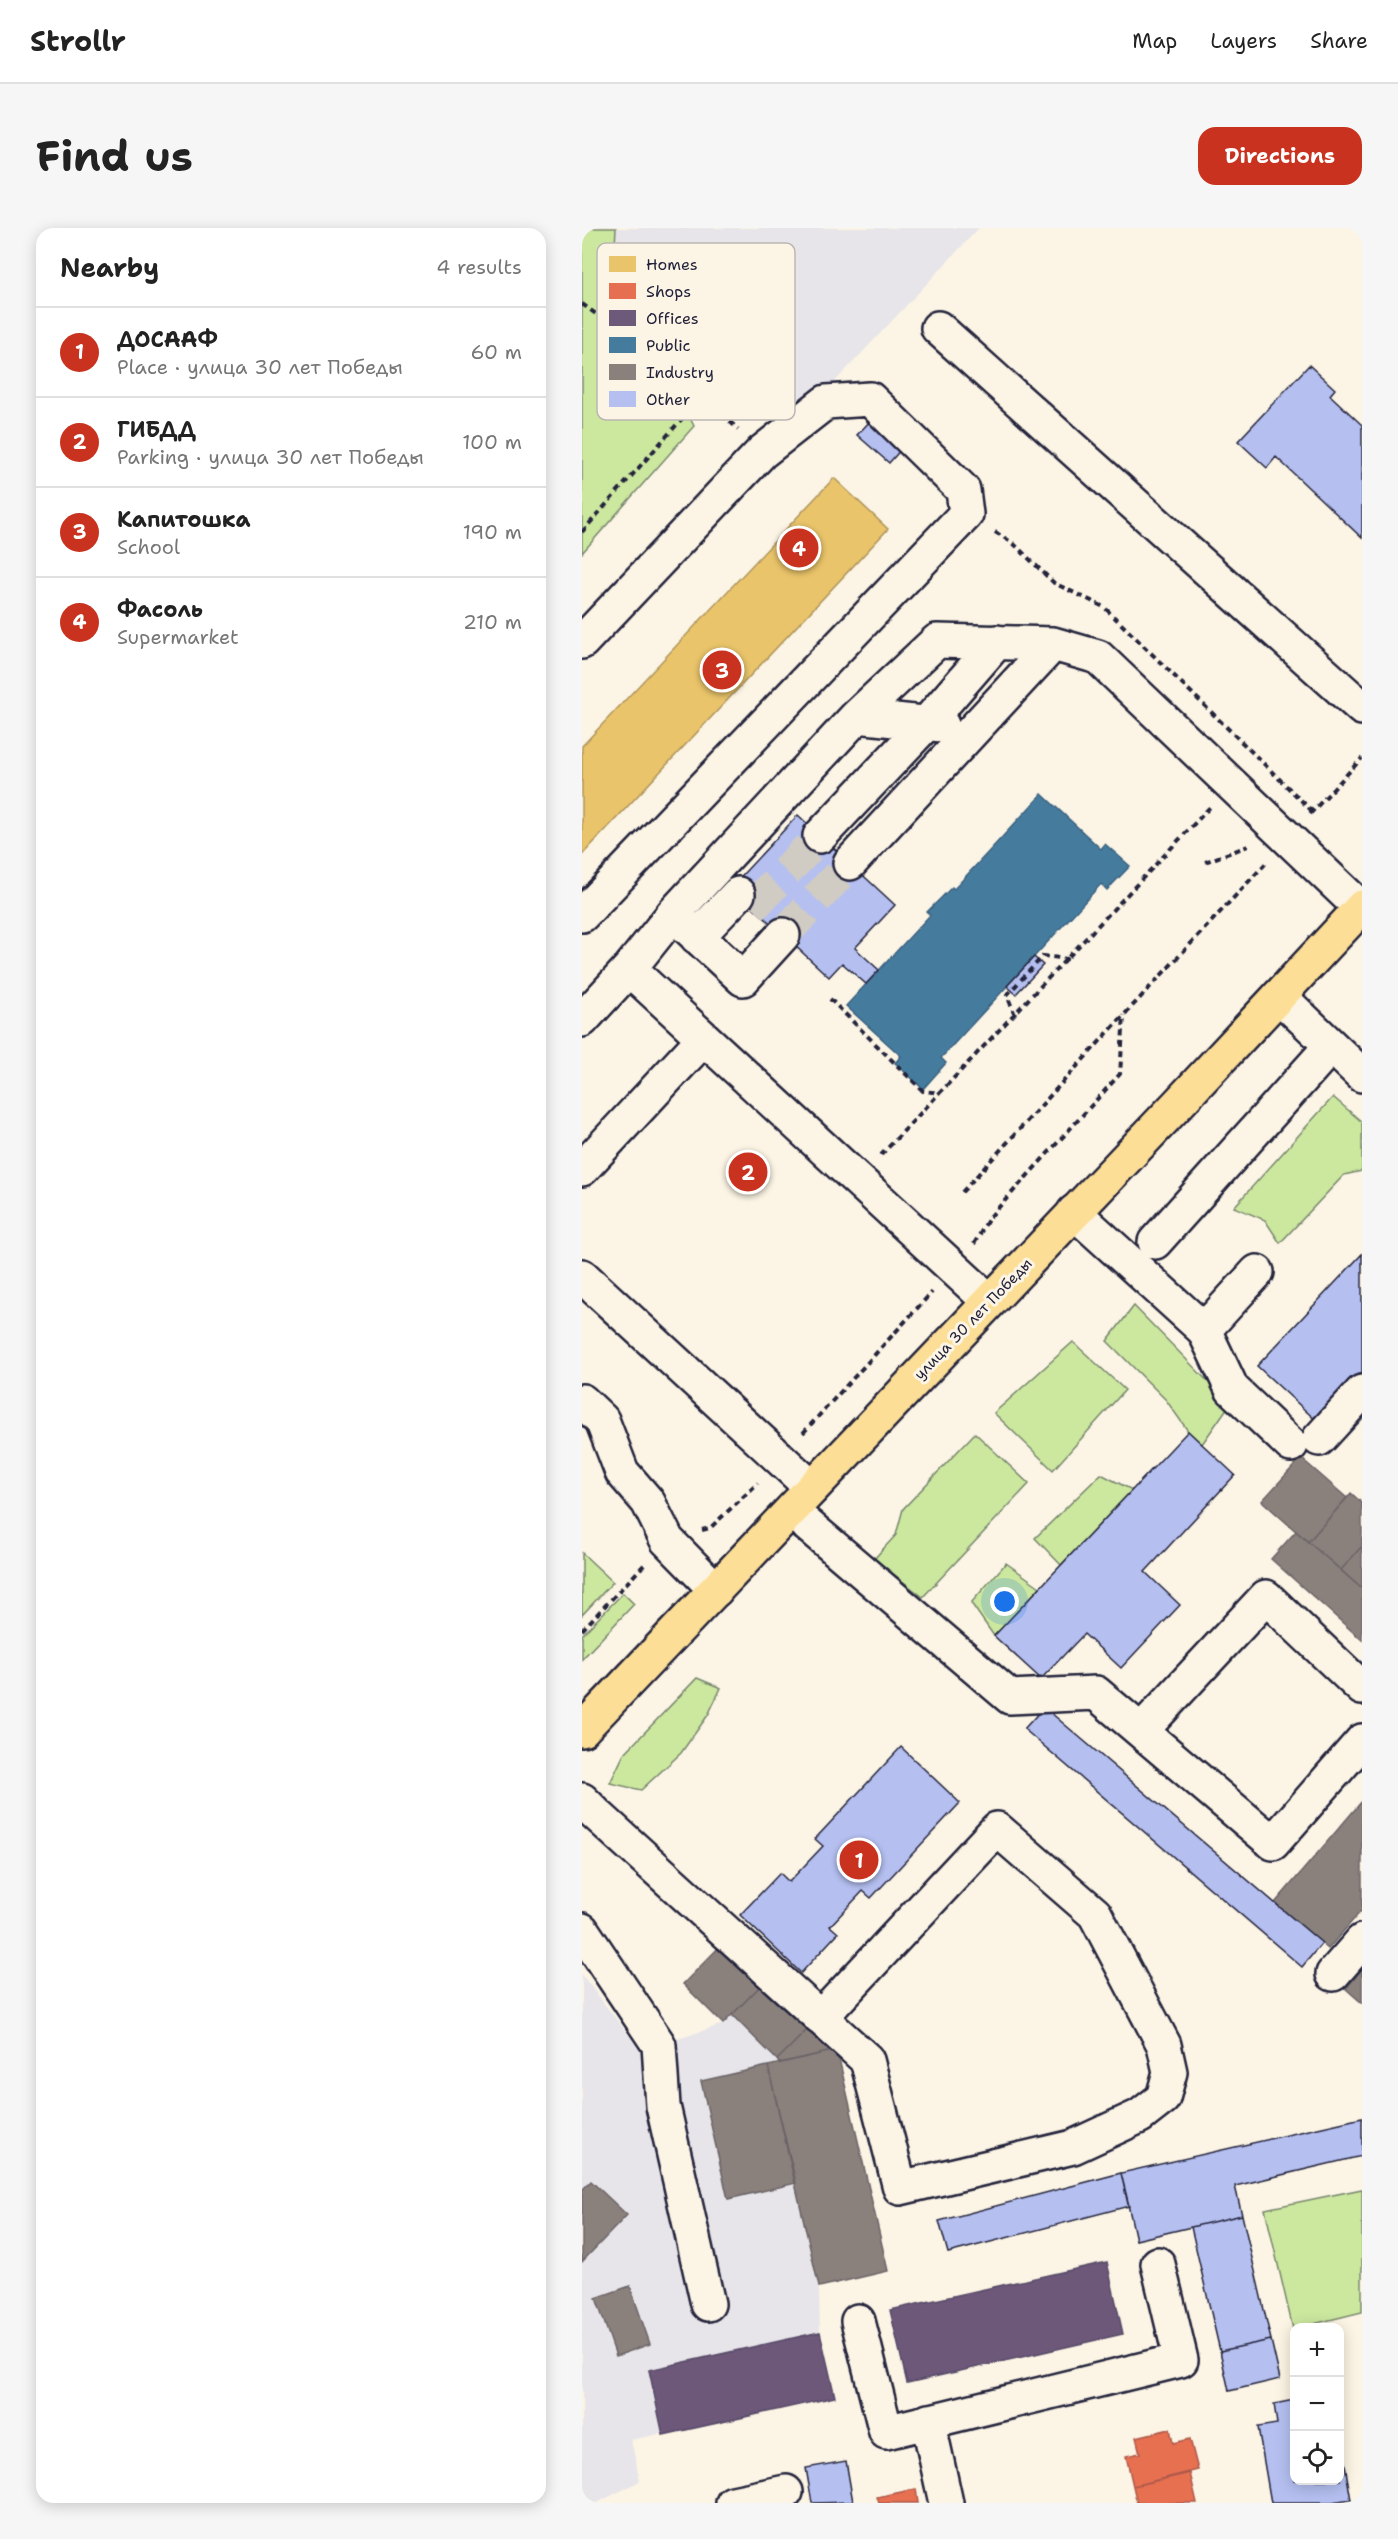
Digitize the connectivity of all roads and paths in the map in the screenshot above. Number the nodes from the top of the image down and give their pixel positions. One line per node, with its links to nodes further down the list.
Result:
1 (582, 304): 2 (path)
2 (597, 315)
3 (938, 328): 11 (lane)
4 (681, 420): 7 (path)
5 (728, 420): 6 (path)
6 (762, 452): 8 (lane); 21 (lane)
7 (582, 532)
8 (582, 642)
9 (997, 642): 10 (lane); 12 (lane); 13 (lane)
10 (1053, 644): 13 (lane); 16 (lane)
11 (1362, 708)
12 (857, 716): 13 (lane); 20 (lane)
13 (937, 725): 13 (lane)
14 (1362, 758): 16 (path)
15 (1217, 800): 23 (path)
16 (1289, 838): 19 (lane); 30 (path)
17 (1249, 846): 18 (path)
18 (1205, 862)
19 (1362, 907): 27 (main road, улица 30 лет Победы)
20 (673, 914): 22 (lane); 24 (lane)
21 (582, 915)
22 (712, 950): 22 (lane)
23 (1068, 958): 26 (path); 29 (path)
24 (629, 969): 31 (lane); 32 (lane)
25 (1020, 971): 26 (path)
26 (1025, 975): 29 (path)
27 (1279, 996): 33 (lane); 39 (main road, улица 30 лет Победы)
28 (830, 999): 35 (path)
29 (1015, 1015): 35 (path)
30 (1124, 1015): 38 (path); 41 (path)
31 (582, 1020)
32 (704, 1038): 36 (lane); 37 (lane)
33 (1331, 1046): 34 (lane); 40 (lane)
34 (1362, 1075)
35 (942, 1093): 37 (path)
36 (582, 1169)
37 (857, 1179): 41 (lane)
38 (963, 1192)
39 (1074, 1212): 44 (main road, улица 30 лет Победы); 45 (lane)
40 (1155, 1242)
41 (954, 1269): 44 (lane); 49 (path)
42 (1257, 1272): 45 (lane)
43 (582, 1276): 49 (lane)
44 (989, 1301): 51 (main road, улица 30 лет Победы)
45 (1204, 1330): 46 (lane)
46 (1362, 1392)
47 (582, 1401): 50 (lane)
48 (582, 1436): 50 (lane)
49 (780, 1458): 51 (lane); 52 (path)
50 (622, 1472): 52 (lane)
51 (801, 1499): 53 (main road, улица 30 лет Победы); 57 (lane)
52 (667, 1540): 53 (lane); 54 (path)
53 (716, 1590): 56 (main road, улица 30 лет Победы)
54 (582, 1630)
55 (1362, 1688): 57 (lane)
56 (582, 1730)
57 (1142, 1730): 58 (lane)
58 (1362, 1741)
59 (586, 1816): 63 (lane)
60 (582, 1930): 65 (lane)
61 (1362, 1941): 62 (lane)
62 (1333, 1974)
63 (820, 2018): 63 (lane)
64 (1158, 2264): 67 (lane)
65 (708, 2304)
66 (858, 2321): 67 (lane)
67 (928, 2421): 70 (lane)
68 (786, 2492): 69 (lane)
69 (733, 2503)
70 (946, 2503)

